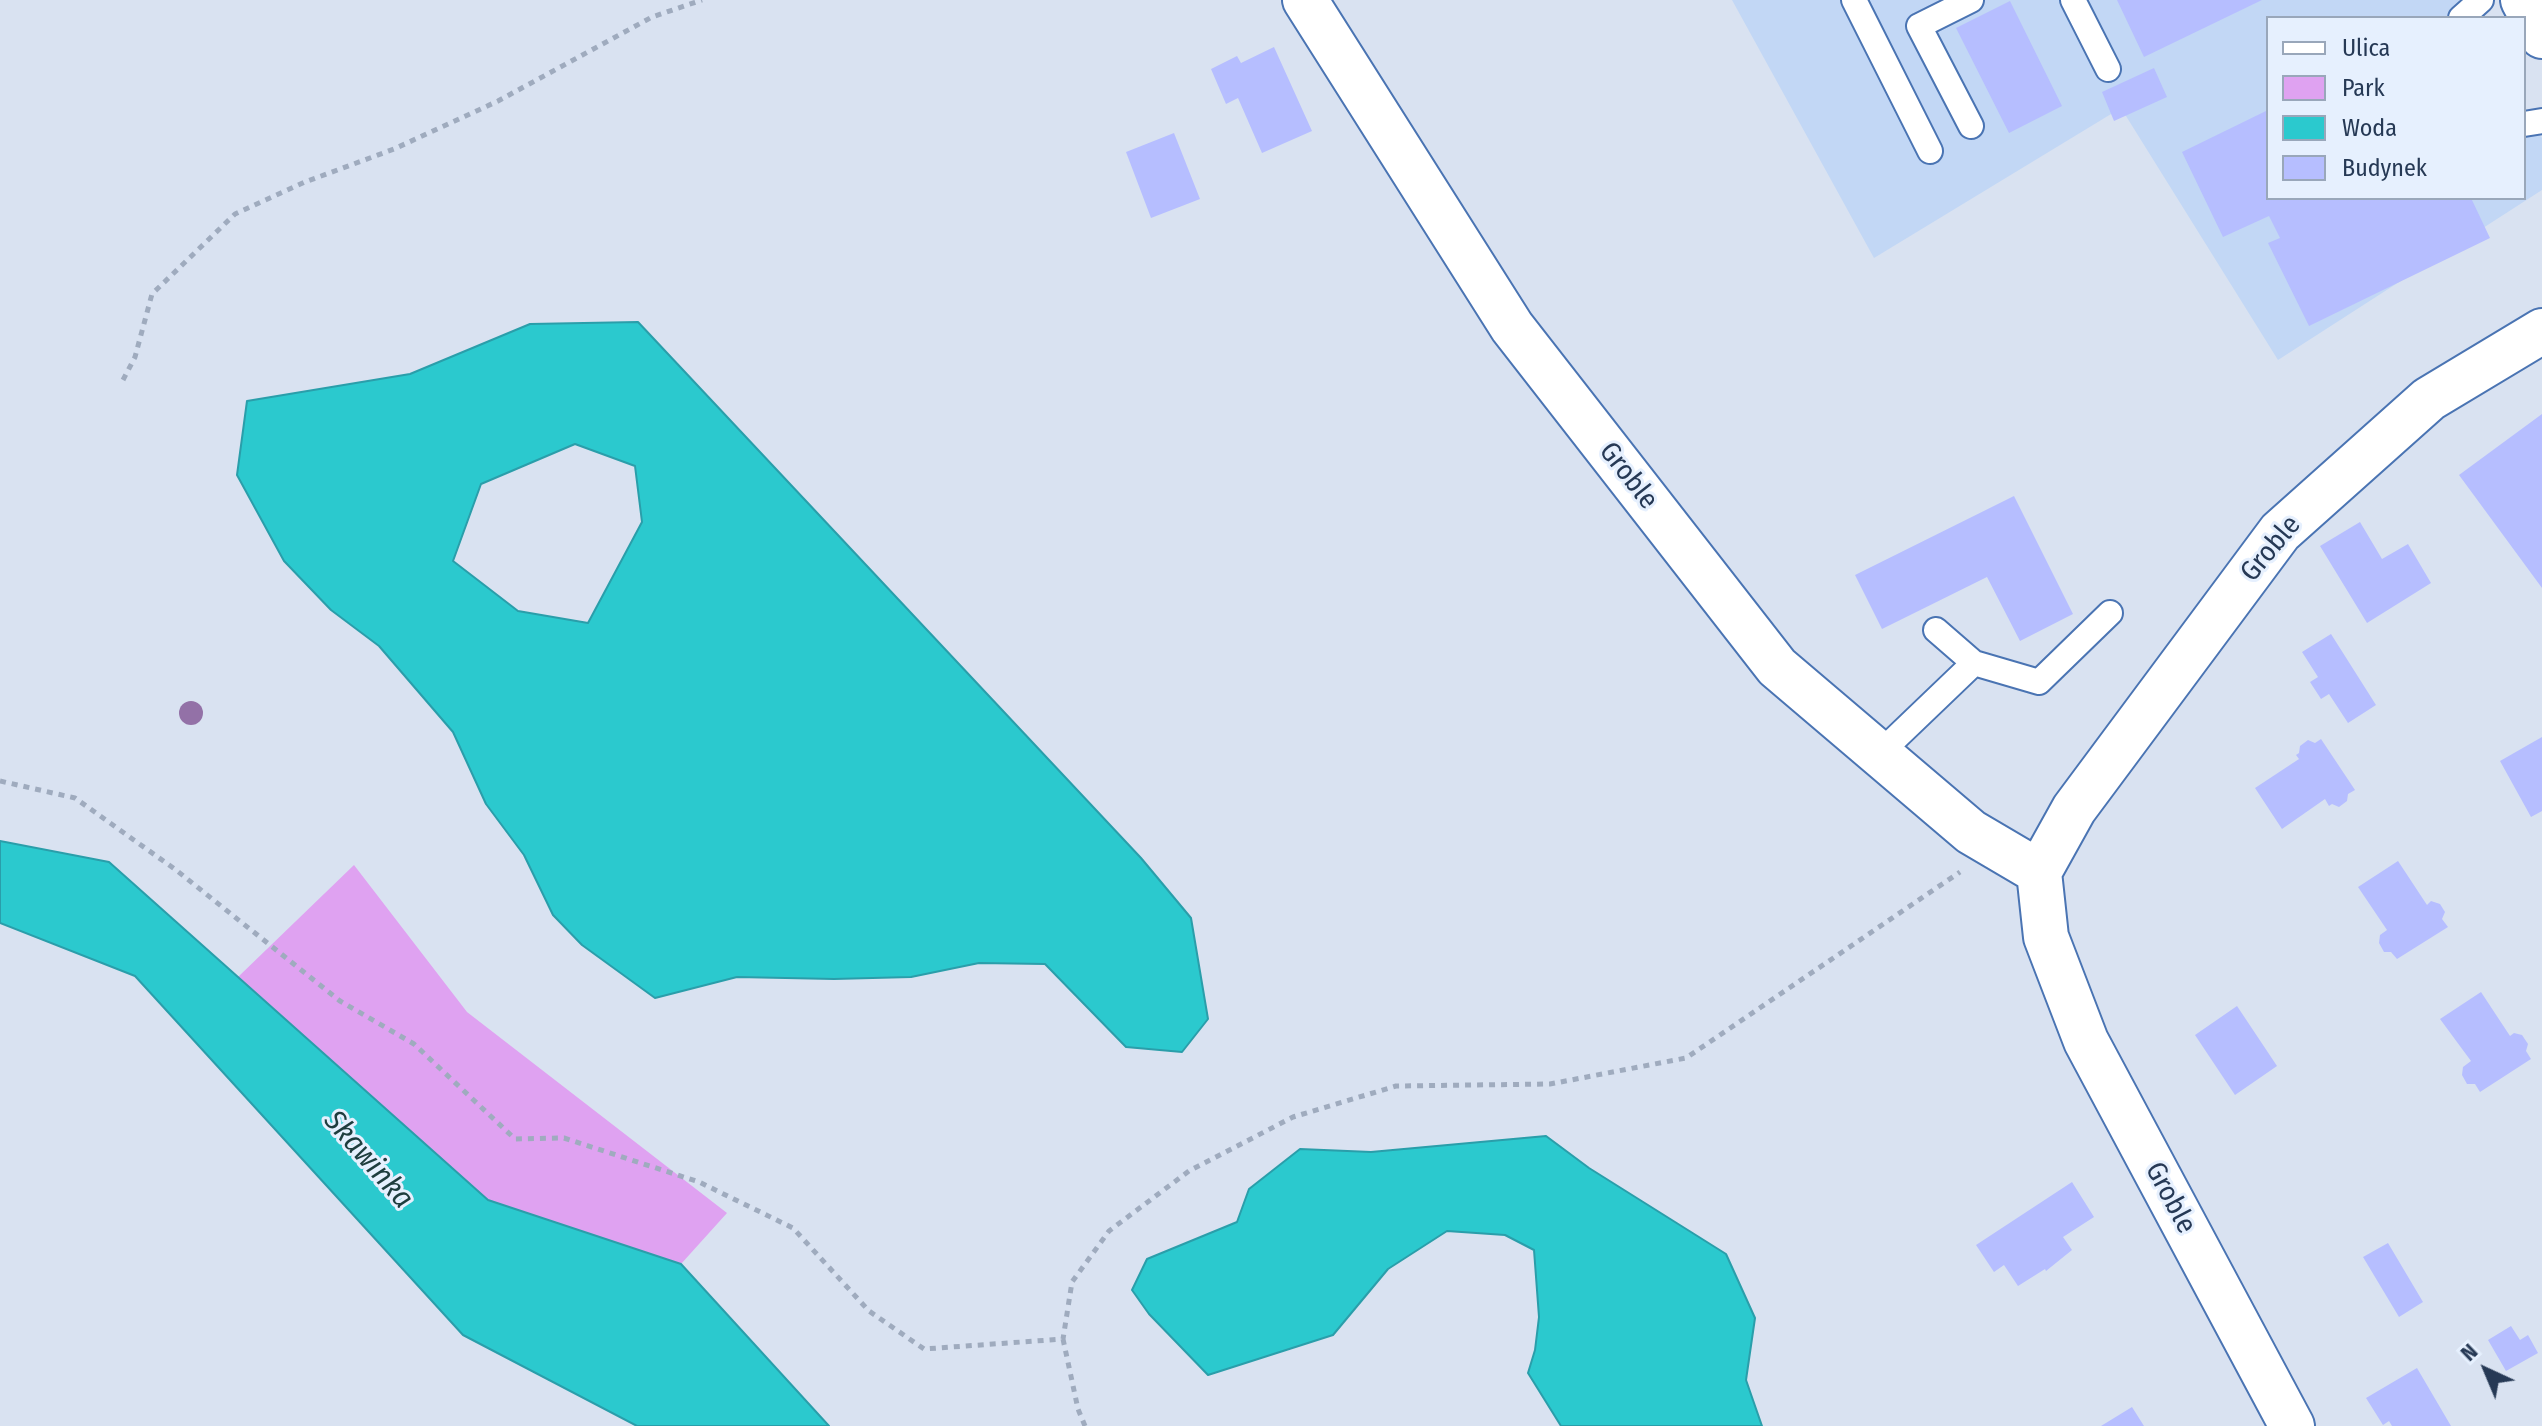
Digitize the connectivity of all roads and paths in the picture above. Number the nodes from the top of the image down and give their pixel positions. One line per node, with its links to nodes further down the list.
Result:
1 (702, 0): 14 (path)
2 (1305, 0): 18 (street, Groble)
3 (1854, 0): 12 (lane)
4 (1971, 0): 11 (lane)
5 (2073, 0): 10 (lane)
6 (2481, 0): 8 (lane)
7 (2523, 0): 9 (street)
8 (2463, 16)
9 (2542, 36)
10 (2108, 69)
11 (1971, 126)
12 (1930, 151)
13 (2542, 331): 21 (street, Groble)
14 (123, 380)
15 (2110, 613): 17 (lane)
16 (1936, 630): 17 (lane)
17 (1974, 663): 18 (lane)
18 (1879, 754): 20 (street, Groble)
19 (0, 781): 22 (path)
20 (1971, 832): 21 (street, Groble); 22 (path)
21 (2039, 872): 24 (street, Groble)
22 (1063, 1339): 23 (path)
23 (1085, 1426)
24 (2292, 1426)

